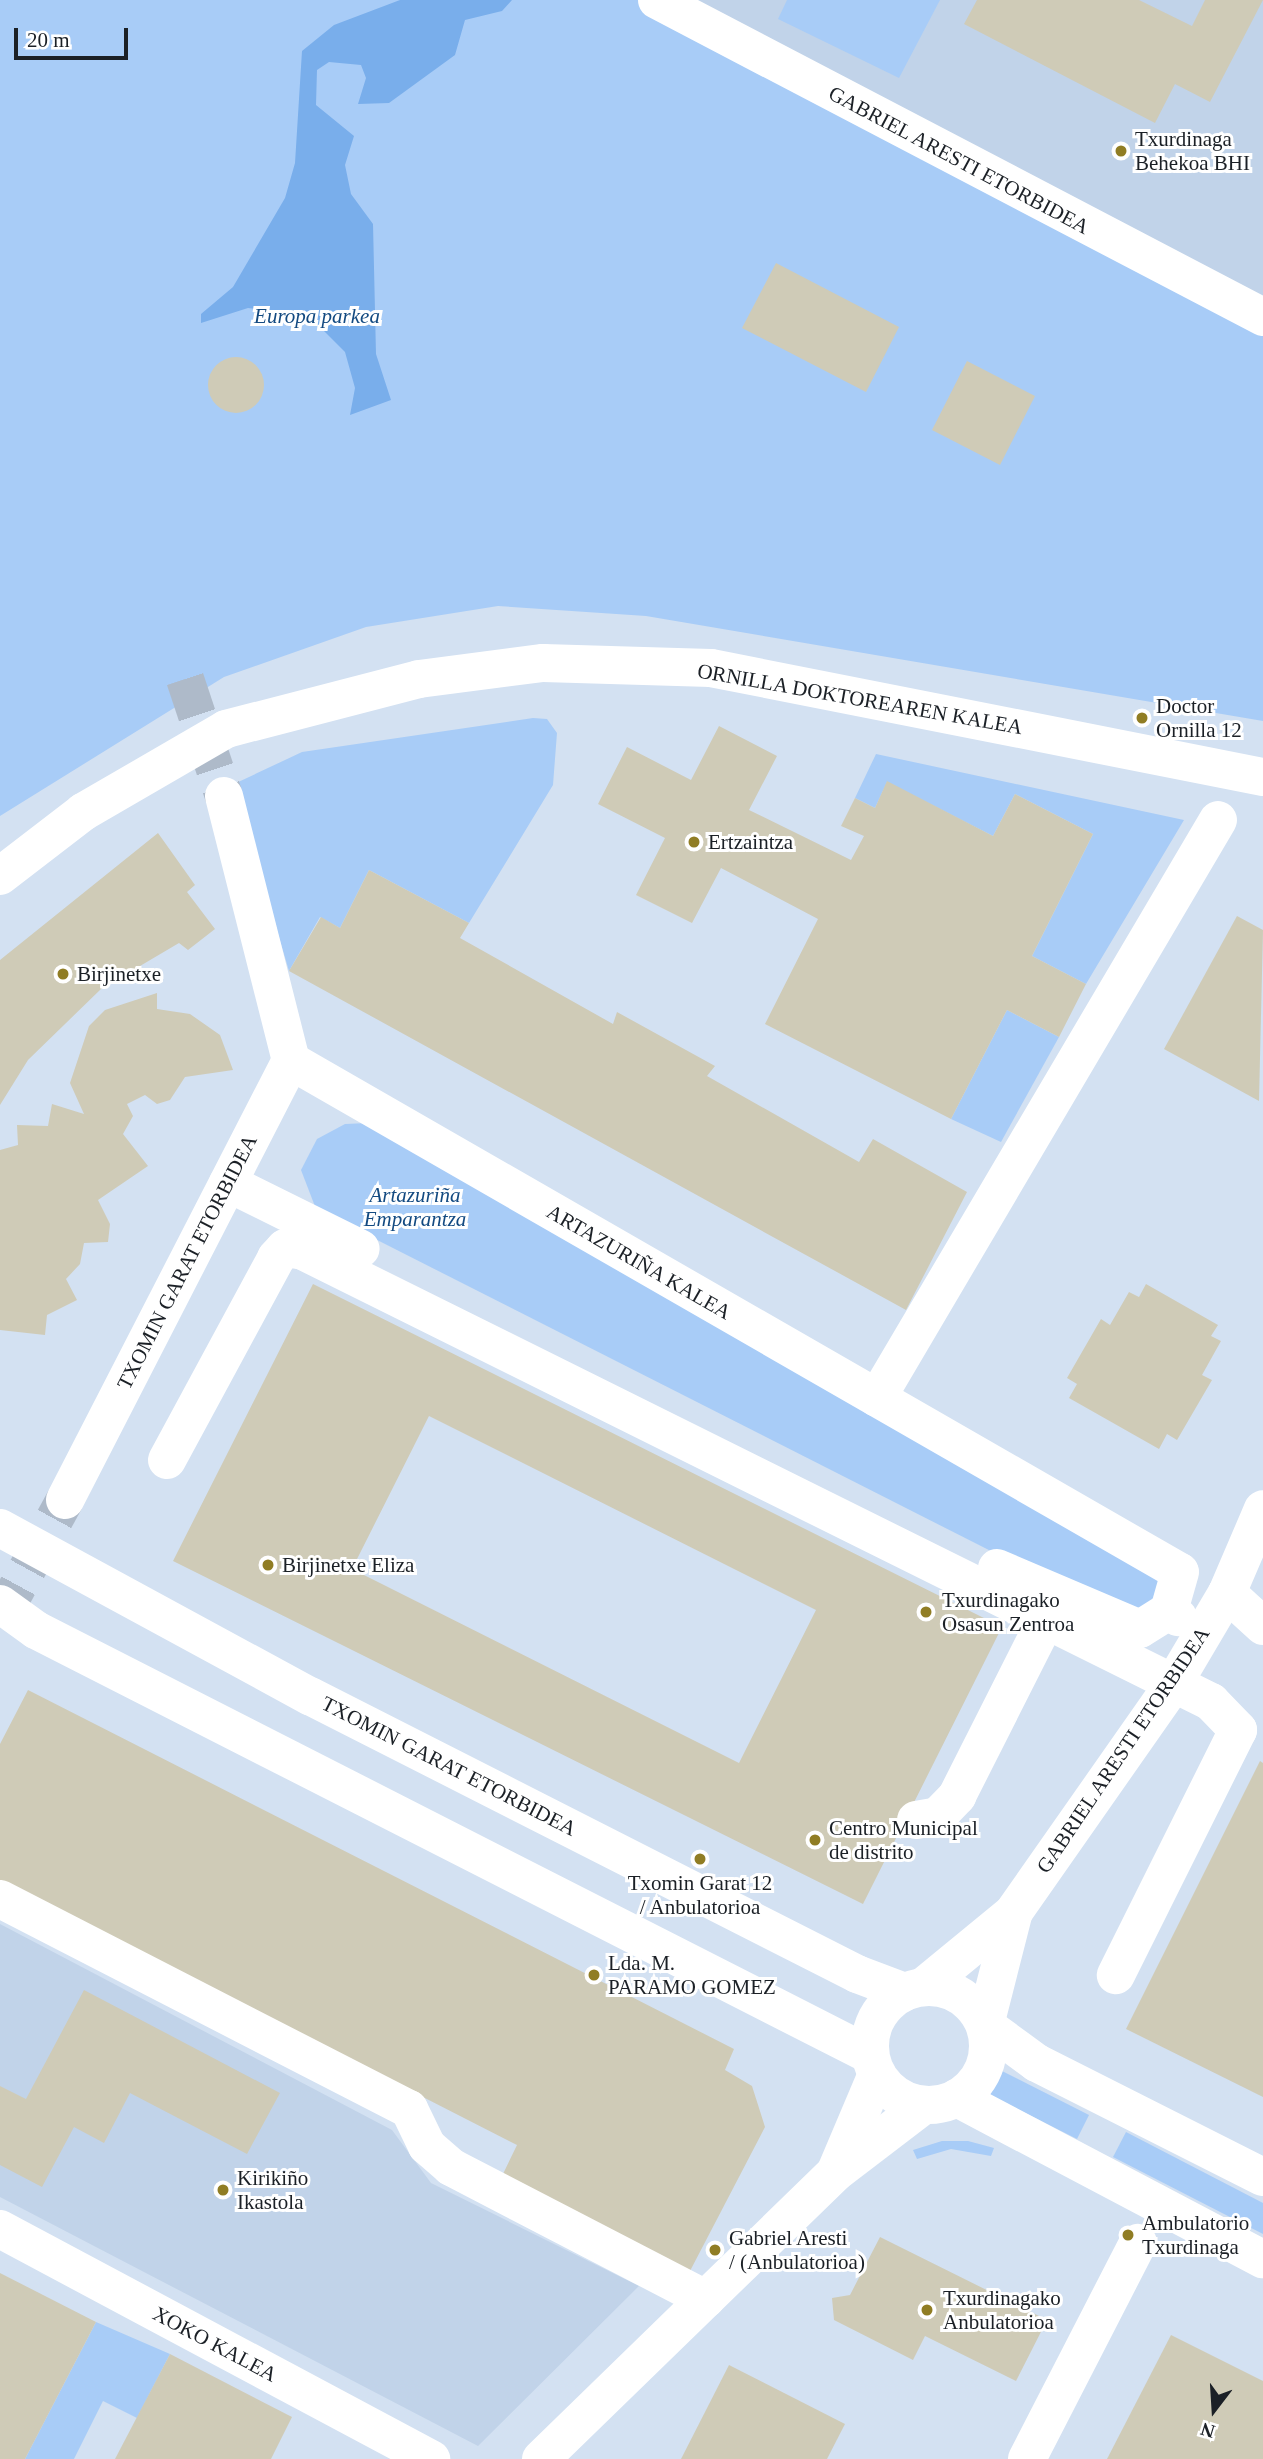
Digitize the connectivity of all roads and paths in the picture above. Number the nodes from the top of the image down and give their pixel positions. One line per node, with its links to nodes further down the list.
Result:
1 (657, 0): 2 (street, GABRIEL ARESTI ETORBIDEA)
2 (1263, 317)
3 (1263, 777): 6 (street, ORNILLA DOKTOREAREN KALEA)
4 (225, 796): 7 (street)
5 (1218, 820): 9 (street)
6 (0, 876)
7 (290, 1061): 8 (street, TXOMIN GARAT ETORBIDEA); 9 (street, ARTAZURIÑA KALEA)
8 (228, 1183): 9 (street, ARTAZURIÑA KALEA); 11 (street, TXOMIN GARAT ETORBIDEA)
9 (877, 1398)
10 (167, 1460): 16 (street)
11 (65, 1500)
12 (1263, 1509): 14 (street, GABRIEL ARESTI ETORBIDEA)
13 (0, 1528): 23 (street, TXOMIN GARAT ETORBIDEA)
14 (1227, 1593): 17 (street); 18 (street, GABRIEL ARESTI ETORBIDEA)
15 (0, 1604): 25 (street)
16 (1045, 1622): 18 (street); 19 (street)
17 (1263, 1626)
18 (1172, 1686): 21 (street, GABRIEL ARESTI ETORBIDEA); 22 (street)
19 (916, 1820)
20 (0, 1899): 32 (street)
21 (1013, 1913): 23 (street); 24 (street)
22 (1116, 1975)
23 (914, 1989): 24 (street); 25 (street)
24 (985, 2025): 26 (street); 28 (street)
25 (873, 2064): 26 (street); 27 (street)
26 (940, 2101): 27 (street); 31 (street)
27 (835, 2173): 32 (street)
28 (1263, 2177)
29 (0, 2229): 33 (street, XOKO KALEA)
30 (1138, 2243): 35 (street)
31 (1263, 2259)
32 (706, 2300): 34 (street)
33 (431, 2459)
34 (541, 2459)
35 (1027, 2459)

